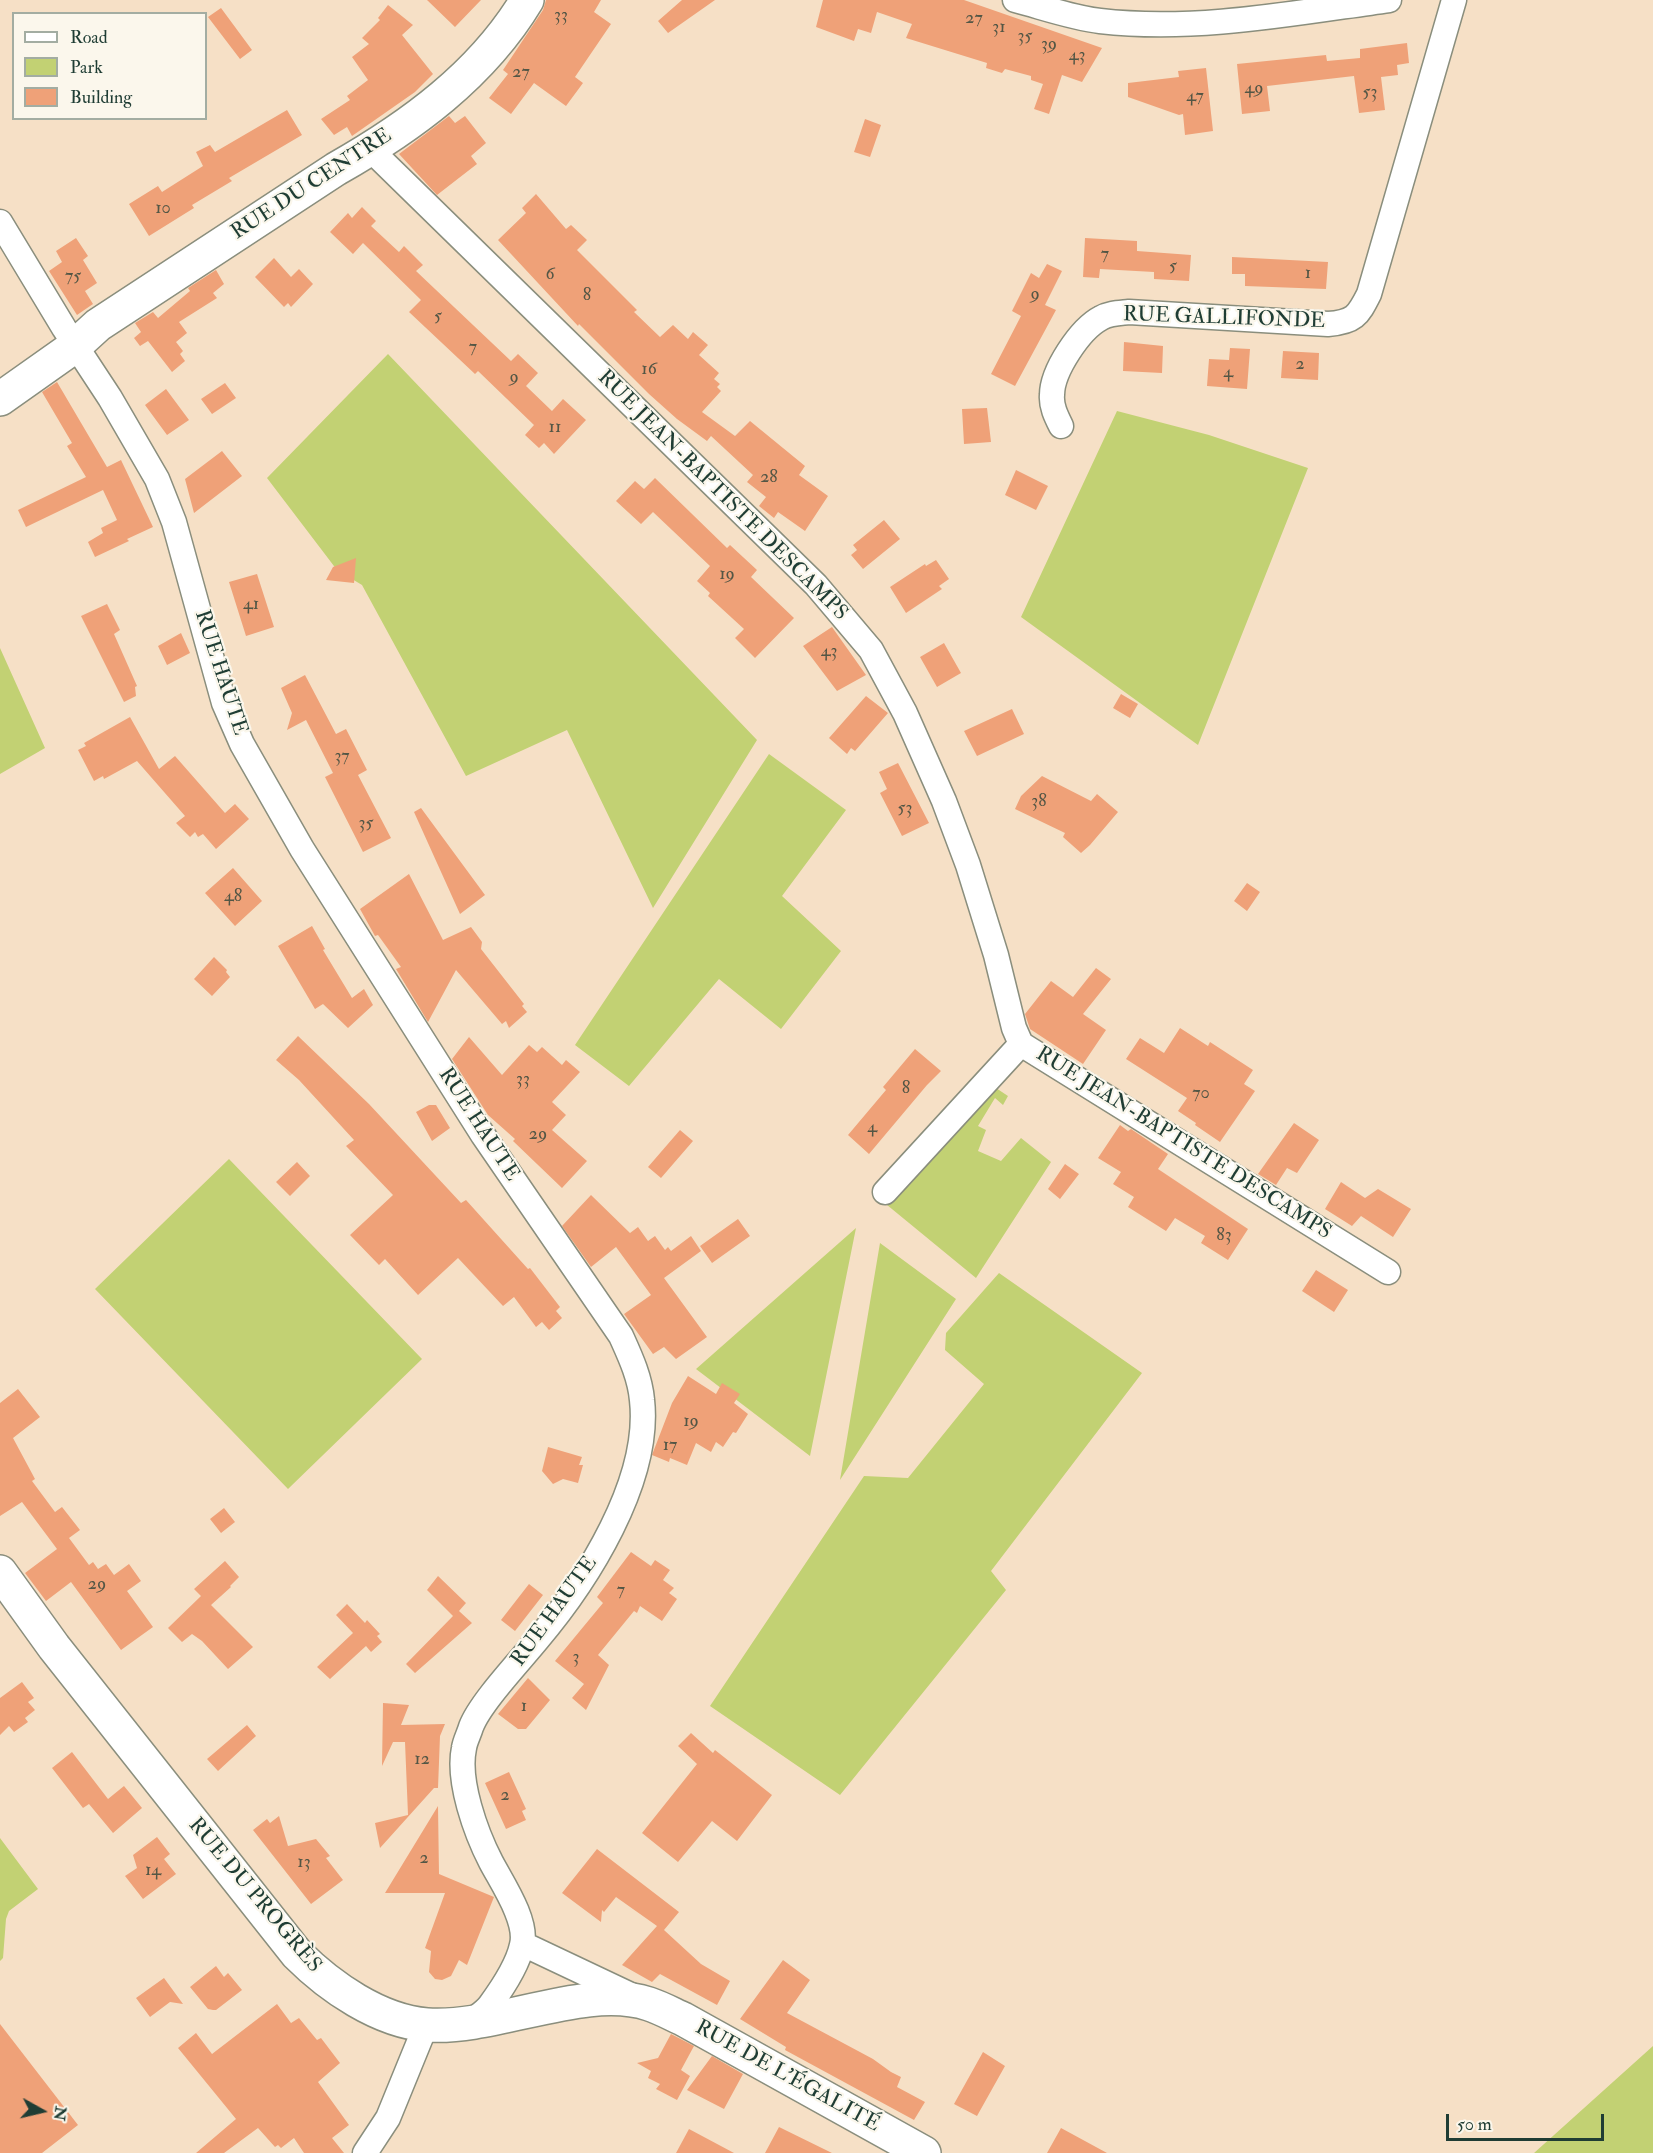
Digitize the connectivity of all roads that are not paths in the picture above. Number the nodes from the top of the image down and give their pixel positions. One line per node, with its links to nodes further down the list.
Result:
1 (527, 0): 5 (main road, RUE DU CENTRE)
2 (1015, 0): 3 (street)
3 (1389, 0)
4 (1454, 0): 9 (street, RUE GALLIFONDE)
5 (370, 149): 7 (main road, RUE DU CENTRE); 10 (street, RUE JEAN-BAPTISTE DESCAMPS)
6 (0, 222): 7 (street, RUE HAUTE)
7 (75, 346): 8 (main road, RUE DU CENTRE); 14 (street, RUE HAUTE)
8 (0, 399)
9 (1061, 426)
10 (1021, 1044): 11 (street); 12 (street, RUE JEAN-BAPTISTE DESCAMPS)
11 (885, 1192)
12 (1388, 1272)
13 (0, 1572): 18 (main road, RUE DU PROGRÈS)
14 (523, 1944): 15 (street); 17 (street)
15 (648, 2004): 16 (main road, RUE DU PROGRÈS); 17 (main road, RUE DU PROGRÈS)
16 (683, 2019): 20 (main road, RUE DE L'ÉGALITÉ)
17 (468, 2023): 18 (main road, RUE DU PROGRÈS)
18 (426, 2025): 19 (street)
19 (365, 2153)
20 (924, 2153)

